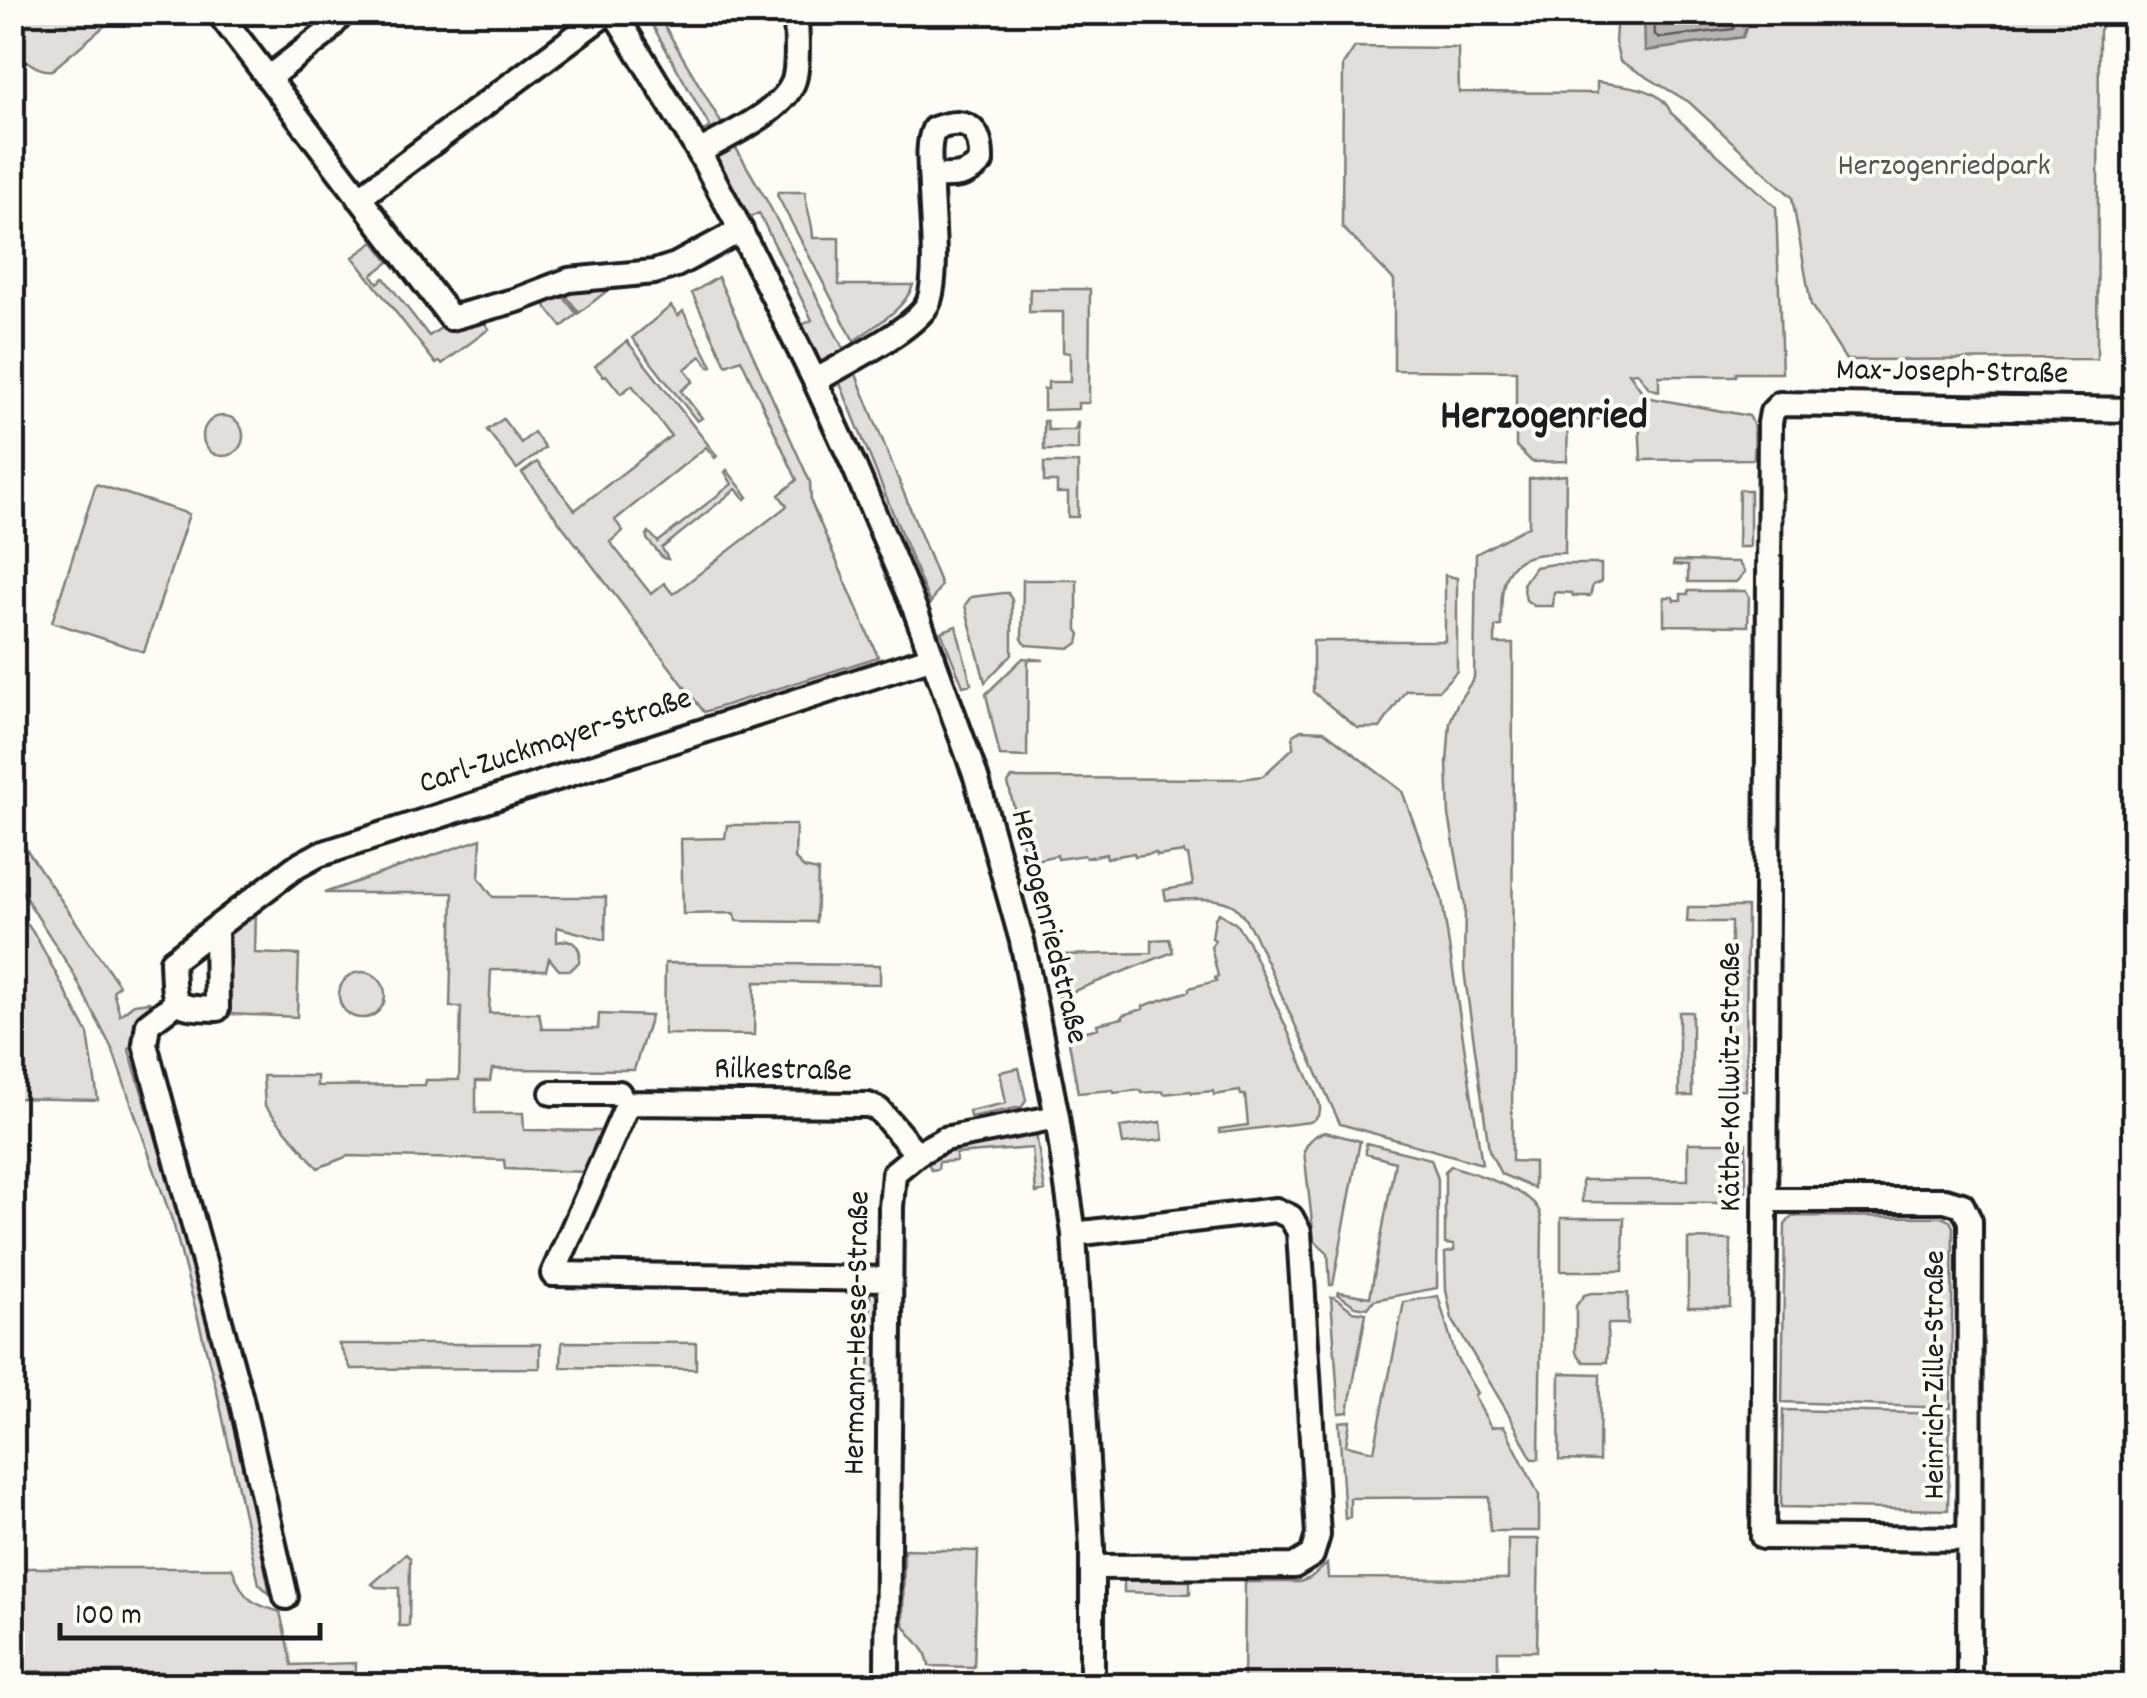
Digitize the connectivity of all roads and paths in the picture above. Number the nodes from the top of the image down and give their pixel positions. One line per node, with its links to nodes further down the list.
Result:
1 (218, 12): 5 (street)
2 (344, 12): 5 (street)
3 (611, 12): 6 (street, Herzogenriedstraße); 8 (street, Herzogenriedstraße)
4 (796, 12): 6 (street)
5 (268, 78): 8 (street)
6 (698, 152): 9 (street, Herzogenriedstraße)
7 (931, 176): 10 (street)
8 (359, 198): 9 (street)
9 (741, 230): 10 (street, Herzogenriedstraße)
10 (814, 381): 13 (street, Herzogenriedstraße)
11 (2134, 410): 12 (street, Max-Joseph-Straße)
12 (1772, 412): 20 (street, Käthe-Kollwitz-Straße)
13 (934, 656): 14 (street, Carl-Zuckmayer-Straße); 18 (street, Herzogenriedstraße)
14 (216, 928): 15 (street, Carl-Zuckmayer-Straße); 15 (street)
15 (177, 1002): 25 (street)
16 (552, 1093): 17 (street, Rilkestraße)
17 (623, 1098): 19 (street, Rilkestraße); 22 (street)
18 (1057, 1117): 19 (street); 21 (street, Herzogenriedstraße)
19 (917, 1154): 22 (street, Hermann-Hesse-Straße)
20 (1765, 1200): 23 (street, Heinrich-Zille-Straße); 23 (street, Käthe-Kollwitz-Straße)
21 (1074, 1234): 24 (street, Herzogenriedstraße); 24 (street)
22 (890, 1278): 26 (street, Hermann-Hesse-Straße)
23 (1970, 1539): 28 (street, Heinrich-Zille-Straße)
24 (1092, 1566): 27 (street, Herzogenriedstraße)
25 (286, 1597)
26 (887, 1670)
27 (1092, 1686)
28 (1969, 1686)

